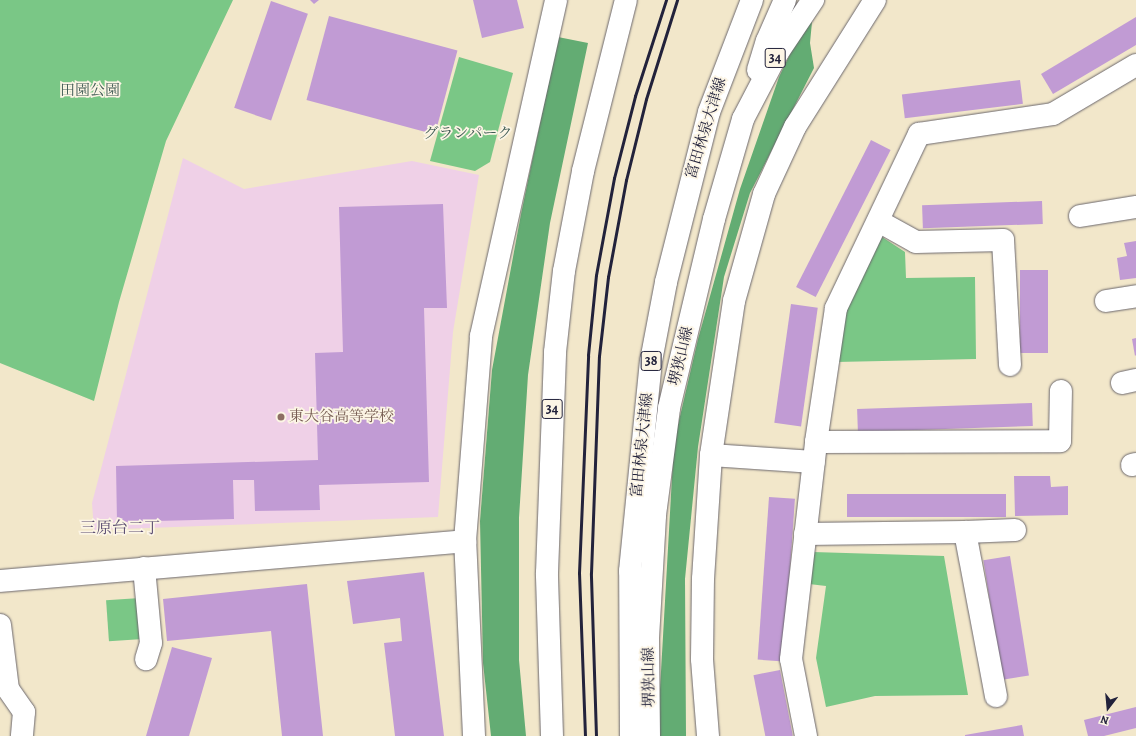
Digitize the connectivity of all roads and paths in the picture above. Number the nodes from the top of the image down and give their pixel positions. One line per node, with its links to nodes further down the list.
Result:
1 (556, 0): 23 (main road)
2 (626, 0): 9 (main road)
3 (631, 0): 9 (main road)
4 (752, 0): 32 (main road, 富田林泉大津線 / 38)
5 (785, 0): 10 (main road)
6 (813, 0): 10 (main road, 堺狭山線 / 34)
7 (875, 0): 19 (main road)
8 (1136, 65): 13 (main road)
9 (603, 87): 31 (main road, 34)
10 (743, 119): 33 (main road, 堺狭山線)
11 (1136, 207): 12 (main road)
12 (1080, 216)
13 (880, 222): 16 (main road); 18 (main road)
14 (1136, 296): 15 (main road)
15 (1106, 301)
16 (1010, 365)
17 (1061, 392): 18 (main road)
18 (815, 452): 19 (main road); 22 (main road)
19 (711, 455): 34 (main road)
20 (1015, 530): 21 (main road)
21 (965, 532): 22 (main road); 28 (main road)
22 (805, 534): 35 (main road)
23 (465, 541): 24 (main road); 30 (main road)
24 (144, 568): 25 (main road); 27 (main road)
25 (0, 581)
26 (0, 635): 29 (main road)
27 (146, 659)
28 (996, 696)
29 (22, 736)
30 (474, 736)
31 (552, 736)
32 (631, 736)
33 (649, 736)
34 (708, 736)
35 (806, 736)

